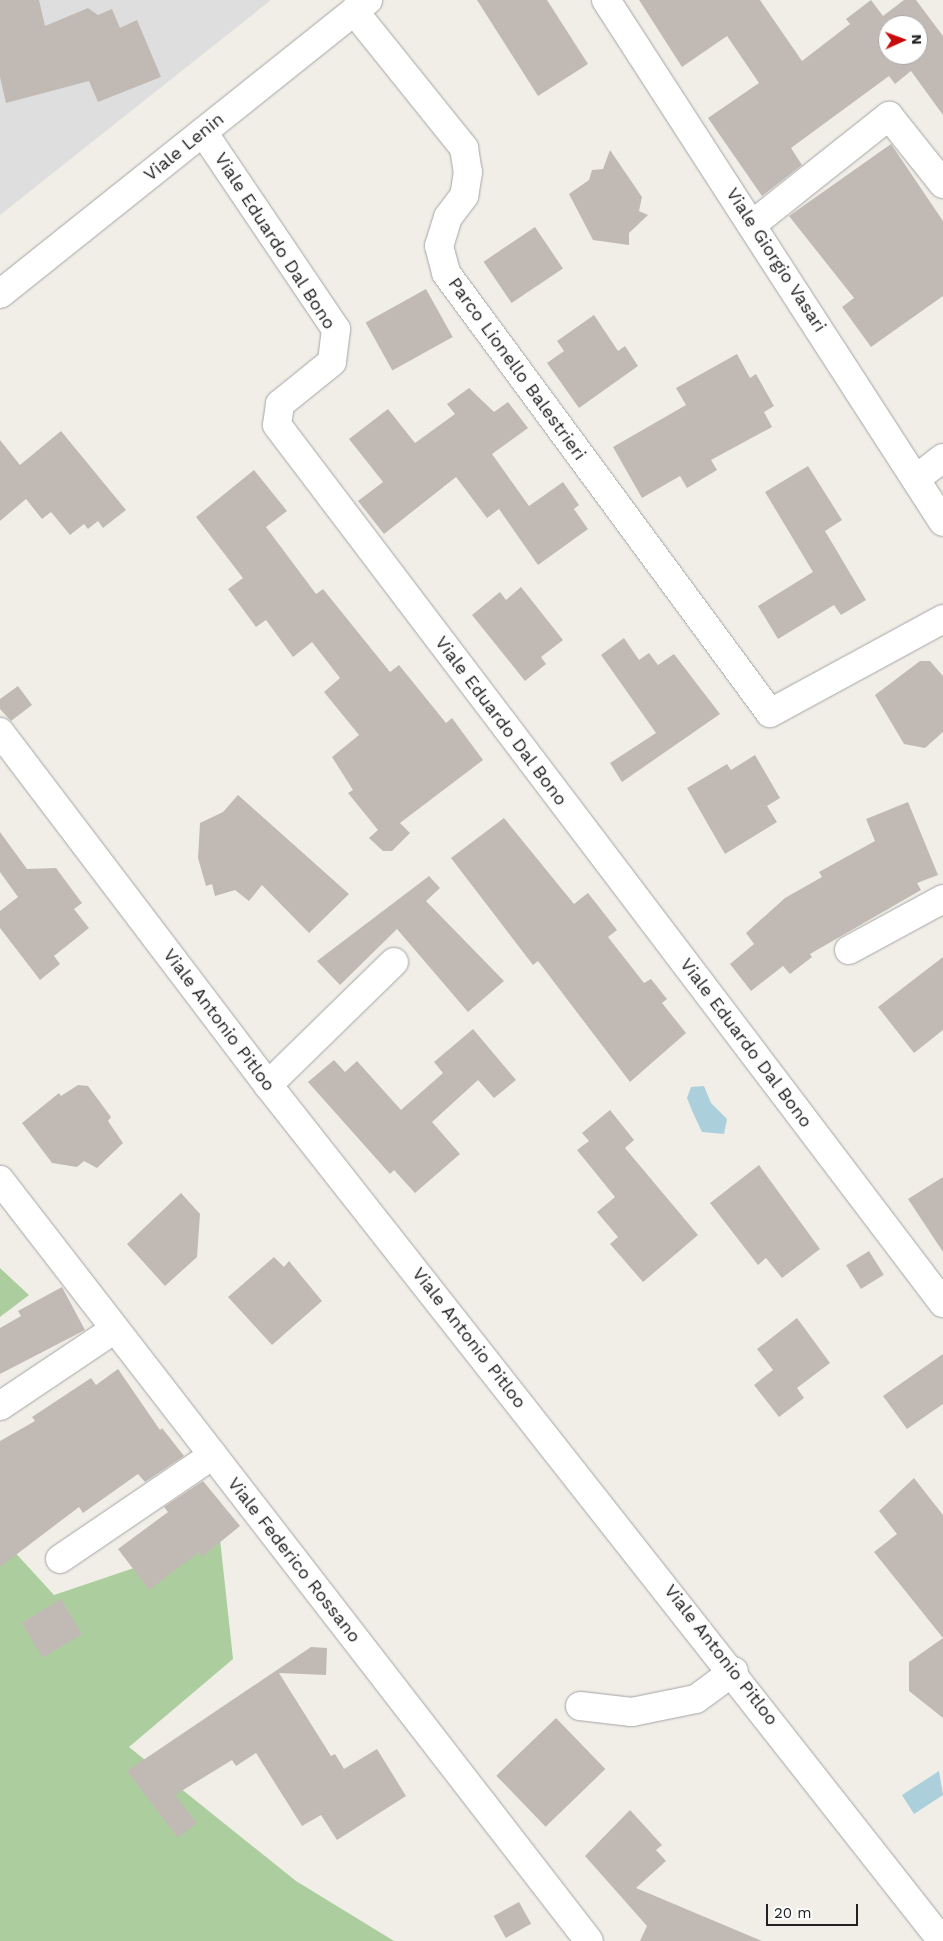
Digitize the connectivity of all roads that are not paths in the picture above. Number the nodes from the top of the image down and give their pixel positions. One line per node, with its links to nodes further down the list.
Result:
1 (606, 0): 5 (street, Viale Giorgio Vasari)
2 (361, 6): 3 (street, Viale Lenin); 10 (street, Parco Lionello Balestrieri)
3 (203, 132): 6 (street, Viale Lenin); 17 (street, Viale Eduardo Dal Bono)
4 (943, 184): 5 (street)
5 (753, 224): 8 (street, Viale Giorgio Vasari)
6 (0, 294)
7 (943, 458): 8 (street)
8 (916, 479): 9 (street, Viale Giorgio Vasari)
9 (943, 522)
10 (943, 619)
11 (0, 732): 15 (street, Viale Antonio Pitloo)
12 (943, 899): 13 (street)
13 (849, 950)
14 (394, 962): 15 (street)
15 (268, 1085): 22 (street, Viale Antonio Pitloo)
16 (0, 1180): 18 (street, Viale Federico Rossano)
17 (943, 1303)
18 (115, 1329): 19 (street); 20 (street, Viale Federico Rossano)
19 (0, 1406)
20 (213, 1455): 21 (street); 24 (street, Viale Federico Rossano)
21 (60, 1559)
22 (734, 1671): 23 (street); 25 (street, Viale Antonio Pitloo)
23 (580, 1706)
24 (589, 1941)
25 (942, 1941)

